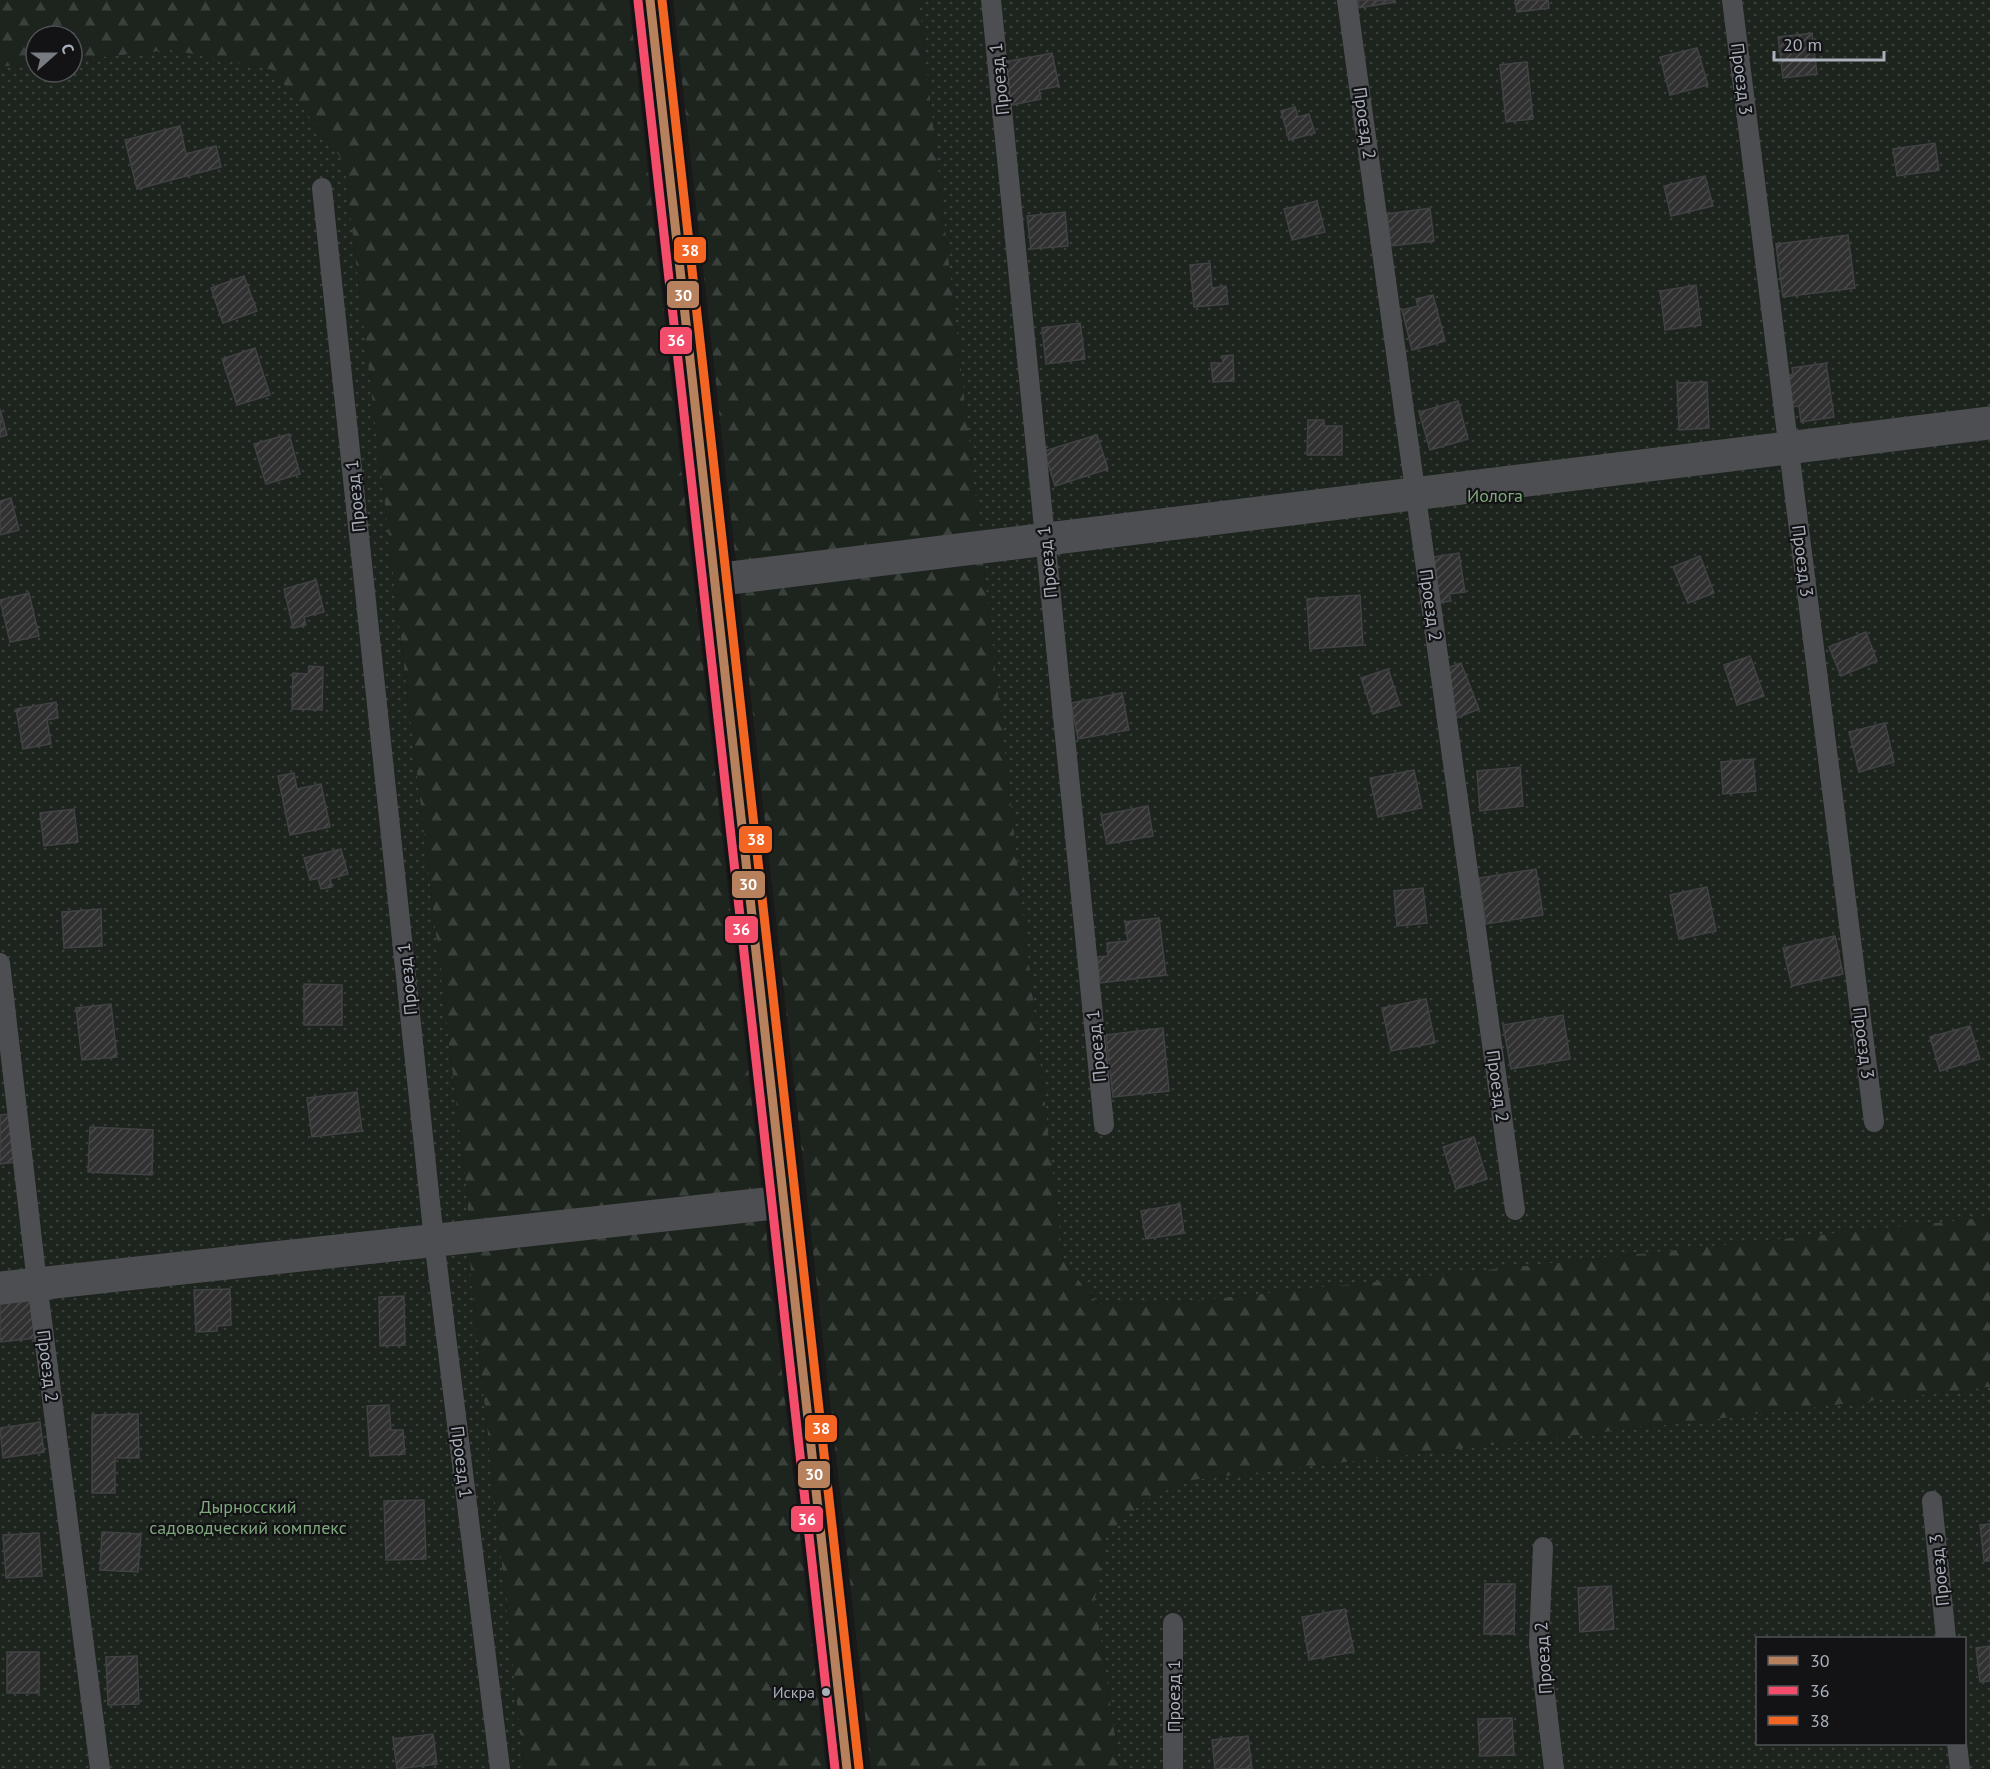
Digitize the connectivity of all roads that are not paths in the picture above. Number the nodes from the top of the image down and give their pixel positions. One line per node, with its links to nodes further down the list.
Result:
1 (650, 0): 10 (street)
2 (991, 0): 9 (lane, Проезд 1)
3 (1347, 0): 8 (lane, Проезд 2)
4 (1732, 0): 7 (lane, Проезд 3)
5 (322, 188): 16 (lane, Проезд 1)
6 (1990, 423): 7 (street)
7 (1789, 448): 8 (street); 12 (lane, Проезд 3)
8 (1416, 494): 9 (street); 15 (lane, Проезд 2)
9 (1045, 539): 10 (street); 13 (lane, Проезд 1)
10 (714, 580): 14 (street)
11 (0, 963): 17 (lane, Проезд 2)
12 (1874, 1122)
13 (1104, 1125)
14 (784, 1202): 16 (street); 26 (street)
15 (1515, 1210)
16 (434, 1240): 17 (street); 25 (lane, Проезд 1)
17 (37, 1283): 18 (street); 24 (lane, Проезд 2)
18 (0, 1288)
19 (1932, 1501): 22 (lane, Проезд 3)
20 (1542, 1547): 28 (lane, Проезд 2)
21 (1173, 1623): 27 (lane, Проезд 1)
22 (1946, 1637)
23 (1957, 1745): 29 (lane)
24 (100, 1769)
25 (500, 1769)
26 (847, 1769)
27 (1173, 1769)
28 (1554, 1769)
29 (1960, 1769)

